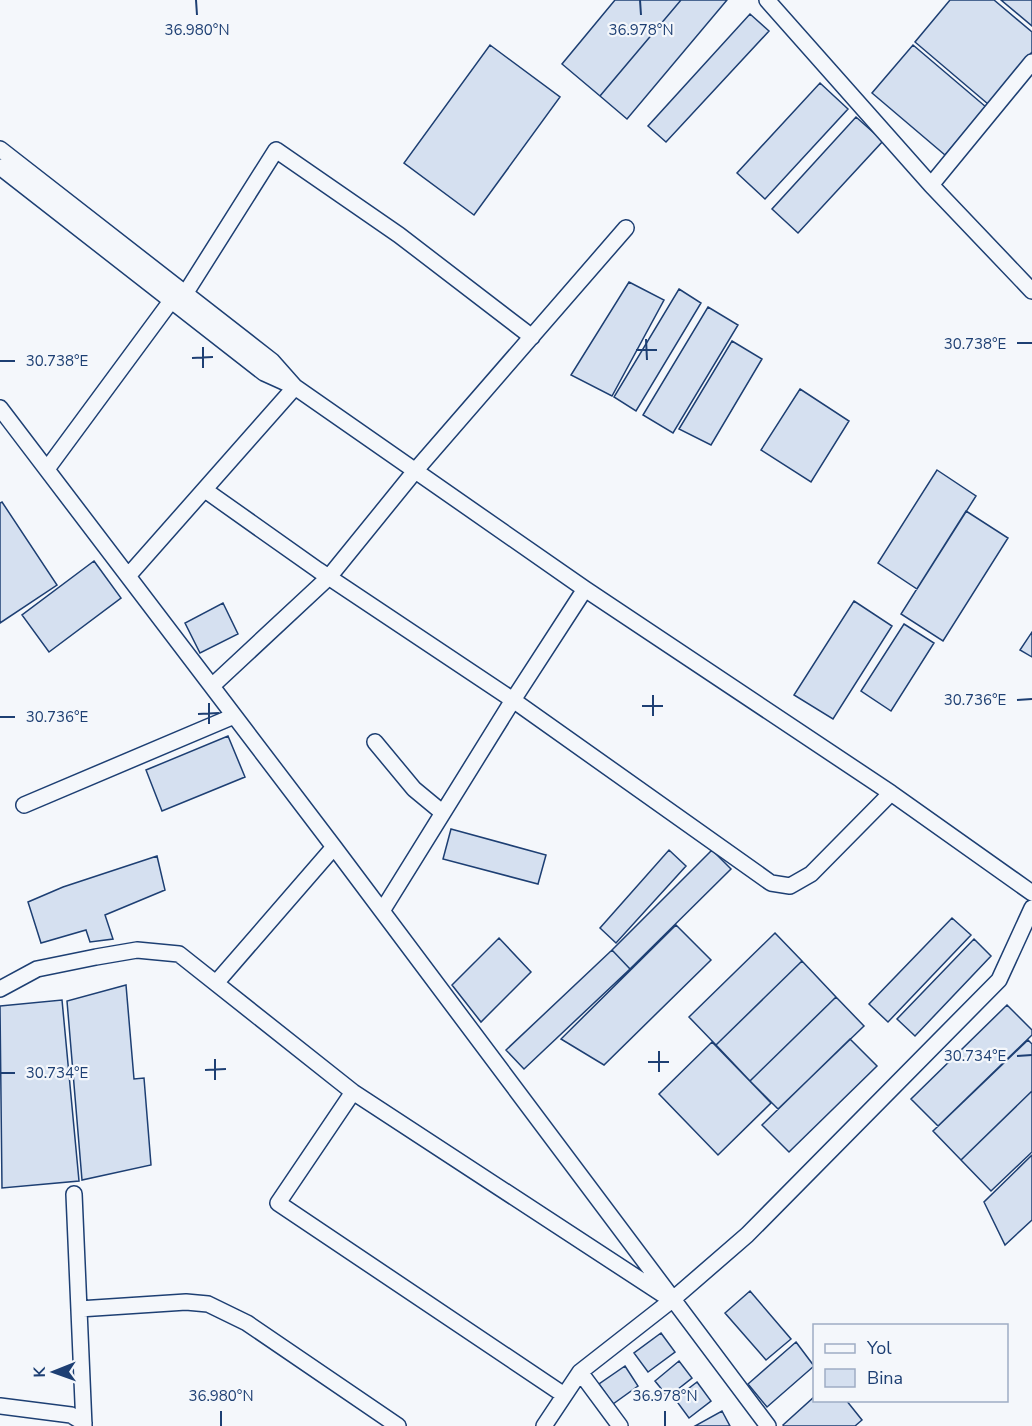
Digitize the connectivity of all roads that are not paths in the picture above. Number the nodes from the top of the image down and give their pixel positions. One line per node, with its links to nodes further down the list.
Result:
1 (767, 0): 5 (street)
2 (1032, 62): 5 (street)
3 (0, 149): 8 (street)
4 (0, 167): 9 (street)
5 (931, 185): 7 (street)
6 (626, 228): 10 (street)
7 (1032, 291)
8 (185, 294): 10 (street); 11 (street)
9 (171, 301): 11 (street); 13 (street)
10 (531, 337): 14 (street)
11 (295, 387): 14 (street); 15 (street)
12 (0, 408): 13 (street)
13 (47, 469): 16 (street)
14 (415, 471): 17 (street); 18 (street)
15 (205, 490): 16 (street); 17 (street)
16 (128, 576): 19 (street)
17 (329, 577): 19 (street); 20 (street)
18 (585, 589): 20 (street); 23 (street)
19 (212, 686): 21 (street)
20 (513, 700): 23 (street); 25 (street)
21 (234, 716): 24 (street); 26 (street)
22 (375, 742): 25 (street)
23 (891, 794): 27 (street)
24 (24, 805)
25 (443, 813): 29 (street)
26 (334, 847): 29 (street); 30 (street)
27 (1032, 893)
28 (1032, 908): 34 (street)
29 (382, 911): 34 (street)
30 (216, 983): 31 (street); 32 (street)
31 (0, 989)
32 (353, 1092): 34 (street); 37 (street)
33 (74, 1194): 35 (street)
34 (672, 1300): 36 (street); 43 (street)
35 (79, 1309): 39 (street); 40 (street)
36 (580, 1372): 37 (street); 42 (street)
37 (564, 1395): 41 (street)
38 (0, 1406): 39 (street)
39 (84, 1425)
40 (398, 1426)
41 (544, 1426)
42 (620, 1426)
43 (768, 1426)

